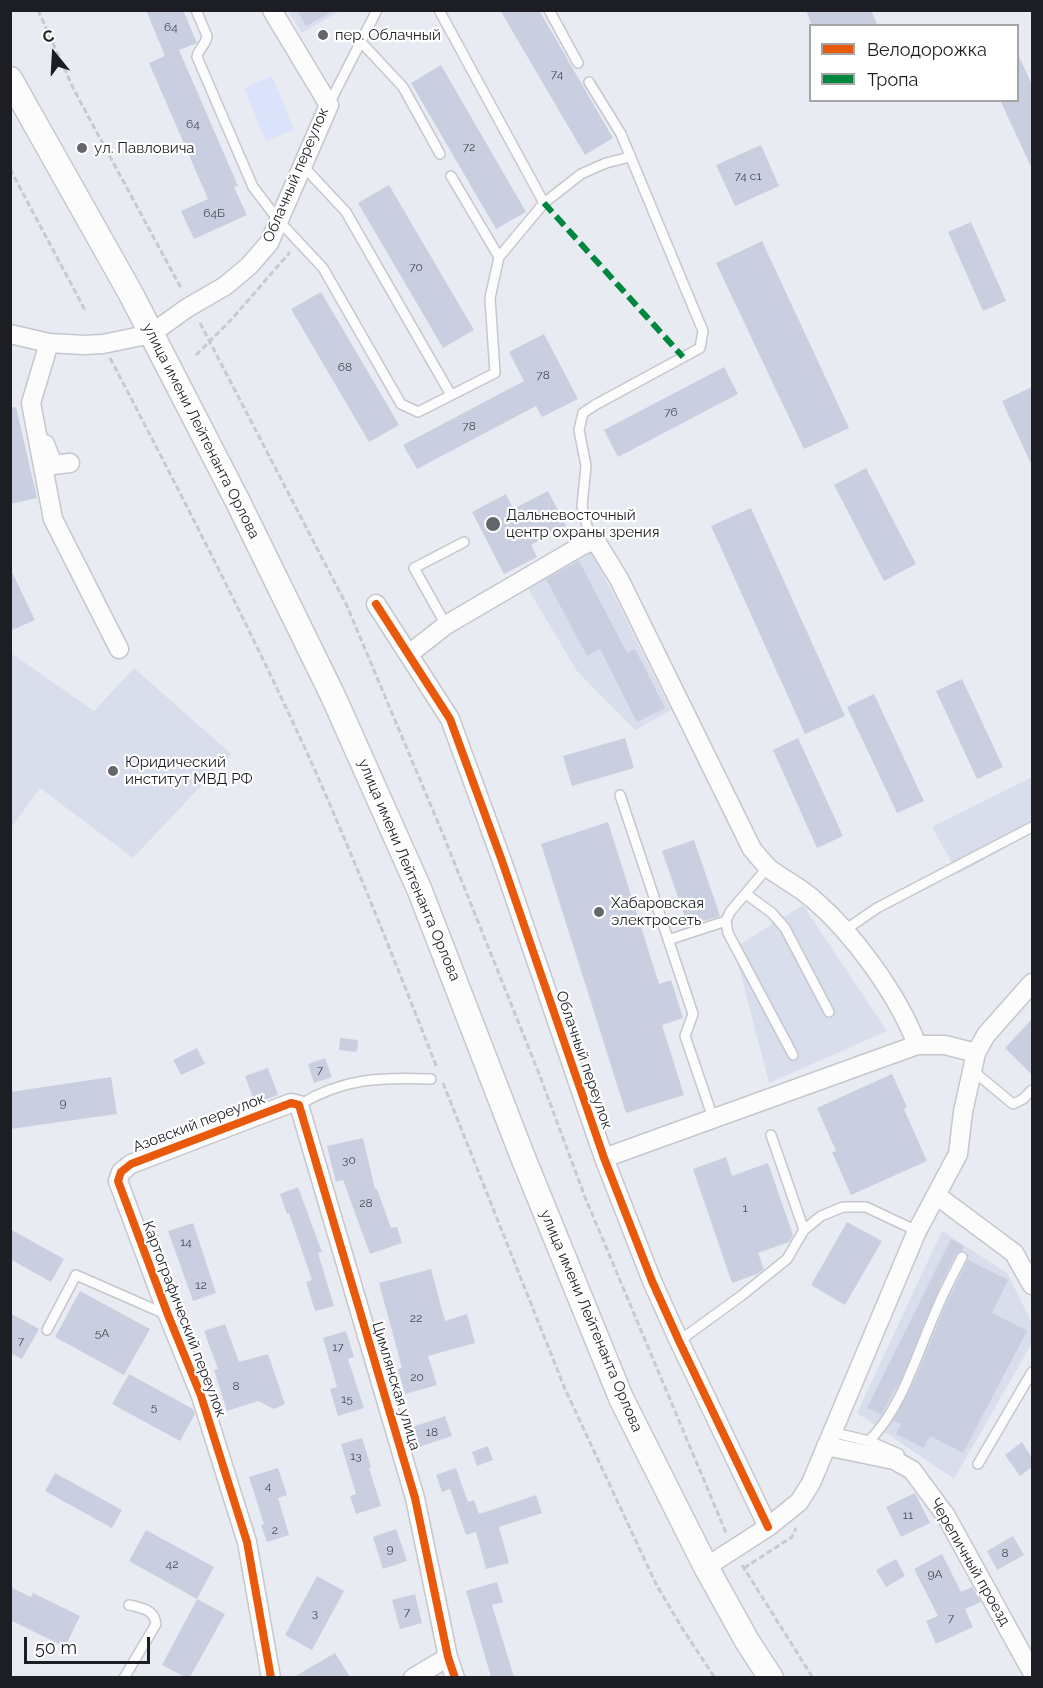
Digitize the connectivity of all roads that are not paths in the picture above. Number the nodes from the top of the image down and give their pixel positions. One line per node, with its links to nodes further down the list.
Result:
1 (196, 10): 16 (lane)
2 (272, 10): 10 (street, Облачный переулок)
3 (439, 10): 15 (lane)
4 (549, 10): 7 (lane)
5 (376, 11): 6 (lane)
6 (361, 42): 10 (lane); 11 (lane)
7 (578, 63)
8 (10, 79): 19 (main road, улица имени Лейтенанта Орлова)
9 (589, 82): 12 (lane)
10 (329, 105): 13 (street, Облачный переулок)
11 (440, 154)
12 (630, 157): 15 (lane); 25 (lane)
13 (303, 166): 16 (street, Облачный переулок); 21 (lane)
14 (451, 176): 17 (lane)
15 (544, 203): 17 (lane)
16 (279, 221): 19 (street, Облачный переулок); 21 (lane)
17 (499, 256): 21 (lane)
18 (10, 334): 20 (street)
19 (151, 334): 20 (street); 63 (main road, улица имени Лейтенанта Орлова)
20 (49, 343): 22 (street)
21 (451, 395)
22 (31, 403): 23 (street); 28 (street)
23 (70, 463)
24 (464, 542): 27 (lane)
25 (591, 542): 27 (street); 32 (street)
26 (376, 604): 29 (street, Облачный переулок)
27 (446, 625): 29 (street)
28 (119, 649)
29 (409, 654): 47 (street, Облачный переулок)
30 (620, 795): 36 (lane)
31 (1032, 827): 35 (lane)
32 (768, 867): 33 (lane); 35 (street)
33 (746, 894): 34 (lane); 38 (lane)
34 (726, 921): 36 (lane); 40 (lane)
35 (845, 930): 39 (street)
36 (668, 940): 45 (lane)
37 (1032, 984): 41 (street)
38 (829, 1012)
39 (917, 1045): 41 (street); 45 (street)
40 (793, 1055)
41 (974, 1061): 43 (lane); 49 (street)
42 (431, 1078): 44 (lane)
43 (1032, 1090)
44 (299, 1105): 48 (street, Азовский переулок); 65 (street, Цимлянская улица)
45 (713, 1118): 47 (street)
46 (771, 1135): 50 (lane)
47 (604, 1158): 56 (street, Облачный переулок)
48 (118, 1181): 54 (street, Картографический переулок)
49 (936, 1195): 51 (street); 53 (street)
50 (804, 1230): 51 (lane); 56 (lane)
51 (917, 1231): 58 (street)
52 (962, 1257): 59 (lane)
53 (1032, 1285)
54 (168, 1315): 55 (lane); 68 (street, Картографический переулок)
55 (47, 1330)
56 (679, 1341): 62 (street, Облачный переулок)
57 (1032, 1372): 61 (lane)
58 (828, 1439): 59 (lane); 62 (street); 66 (street, Черепичный проезд)
59 (869, 1441): 60 (lane)
60 (908, 1459)
61 (978, 1464)
62 (768, 1527): 63 (street)
63 (706, 1567): 71 (main road, улица имени Лейтенанта Орлова)
64 (129, 1605): 67 (lane)
65 (448, 1657): 69 (street); 70 (street, Цимлянская улица)
66 (1032, 1672)
67 (124, 1677)
68 (272, 1677)
69 (413, 1677)
70 (455, 1677)
71 (771, 1677)

